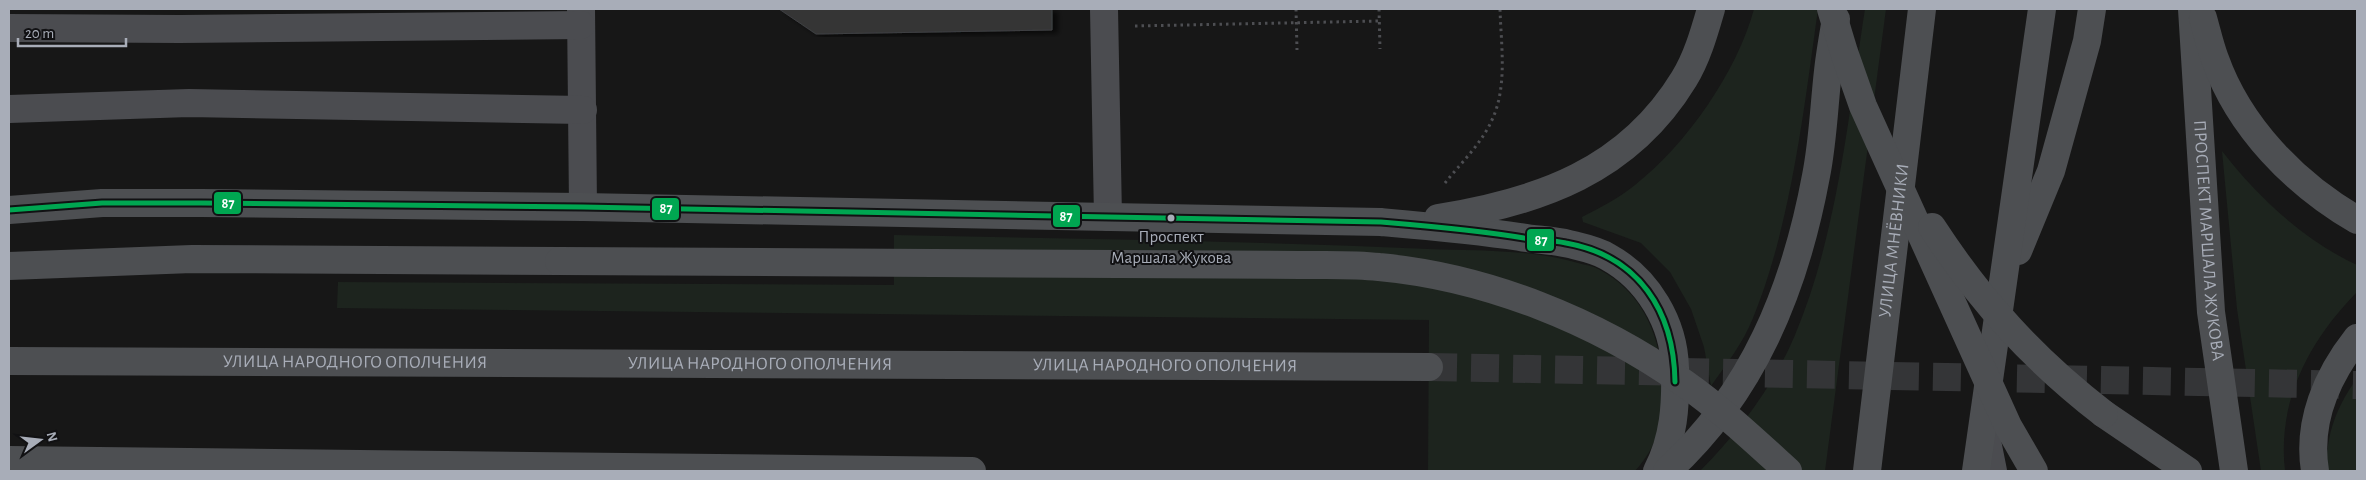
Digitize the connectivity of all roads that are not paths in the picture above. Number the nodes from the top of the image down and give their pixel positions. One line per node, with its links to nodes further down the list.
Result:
1 (1711, 9): 19 (main road)
2 (1831, 9): 14 (main road, bridge)
3 (1838, 9): 33 (main road)
4 (1922, 9): 35 (main road, УЛИЦА МНЁВНИКИ)
5 (2042, 9): 21 (main road)
6 (2092, 9): 21 (main road)
7 (2192, 9): 40 (main road, ПРОСПЕКТ МАРШАЛА ЖУКОВА)
8 (2201, 9): 18 (main road)
9 (581, 17): 11 (lane); 13 (lane)
10 (1104, 18): 17 (lane)
11 (9, 28)
12 (9, 109): 13 (lane)
13 (582, 110): 15 (lane)
14 (1888, 161): 38 (main road, bridge); 39 (main road, bridge)
15 (583, 207): 16 (main road); 17 (main road)
16 (9, 210)
17 (1108, 217): 19 (main road)
18 (2357, 220)
19 (1381, 222): 32 (main road)
20 (9, 266): 34 (main road, bridge)
21 (2001, 292): 27 (main road)
22 (2357, 338): 41 (main road)
23 (9, 346): 25 (main road)
24 (9, 361): 25 (main road)
25 (93, 361): 26 (main road, УЛИЦА НАРОДНОГО ОПОЛЧЕНИЯ)
26 (1429, 367)
27 (1983, 420): 36 (main road); 37 (lane)
28 (9, 460): 29 (main road)
29 (175, 462): 30 (main road); 31 (main road)
30 (106, 471)
31 (972, 471)
32 (1656, 471)
33 (1667, 471)
34 (1788, 471)
35 (1866, 471)
36 (1976, 471)
37 (1993, 471)
38 (2034, 471)
39 (2188, 471)
40 (2234, 471)
41 (2316, 471)

